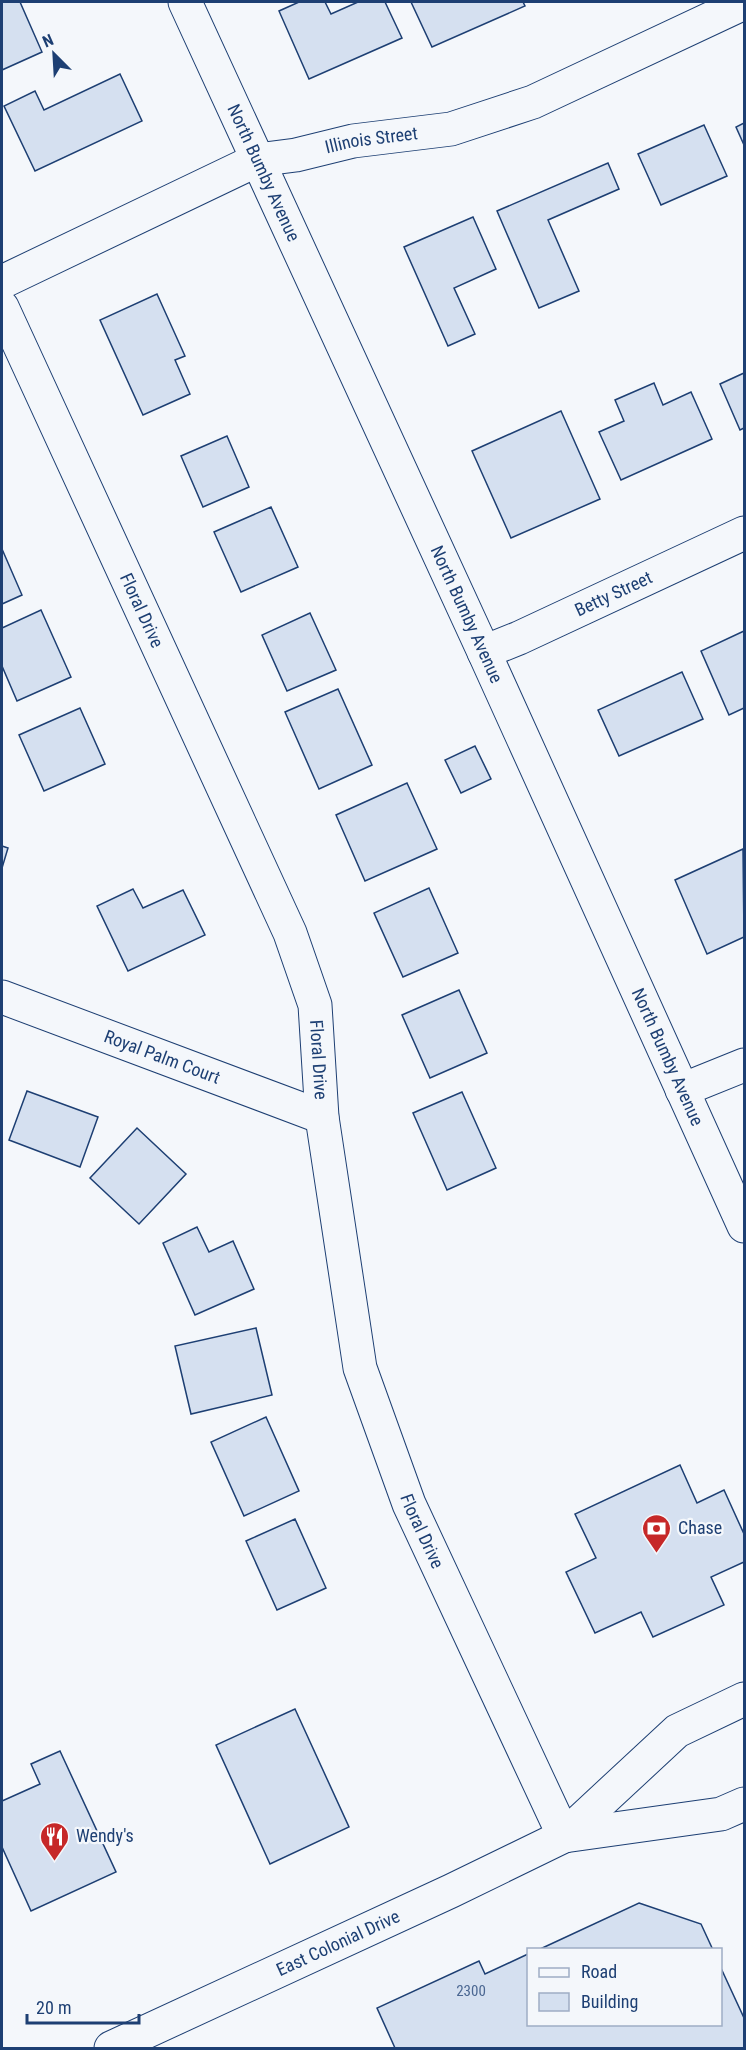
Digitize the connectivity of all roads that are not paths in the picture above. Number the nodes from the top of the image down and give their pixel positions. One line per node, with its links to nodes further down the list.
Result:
1 (185, 2): 3 (main road, North Bumby Avenue)
2 (744, 3): 3 (main road, Illinois Street)
3 (258, 160): 4 (main road, Illinois Street); 7 (main road, North Bumby Avenue)
4 (2, 282)
5 (2, 307): 11 (main road, Floral Drive)
6 (744, 533): 7 (main road, Betty Street)
7 (484, 652): 10 (main road, North Bumby Avenue)
8 (2, 996): 11 (main road, Royal Palm Court)
9 (744, 1065): 10 (main road)
10 (682, 1090): 12 (main road, North Bumby Avenue)
11 (322, 1118): 15 (main road, Floral Drive)
12 (744, 1226)
13 (744, 1699): 15 (main road, East Colonial Drive)
14 (744, 1804): 15 (main road, East Colonial Drive)
15 (564, 1836): 16 (main road, East Colonial Drive)
16 (111, 2049)

